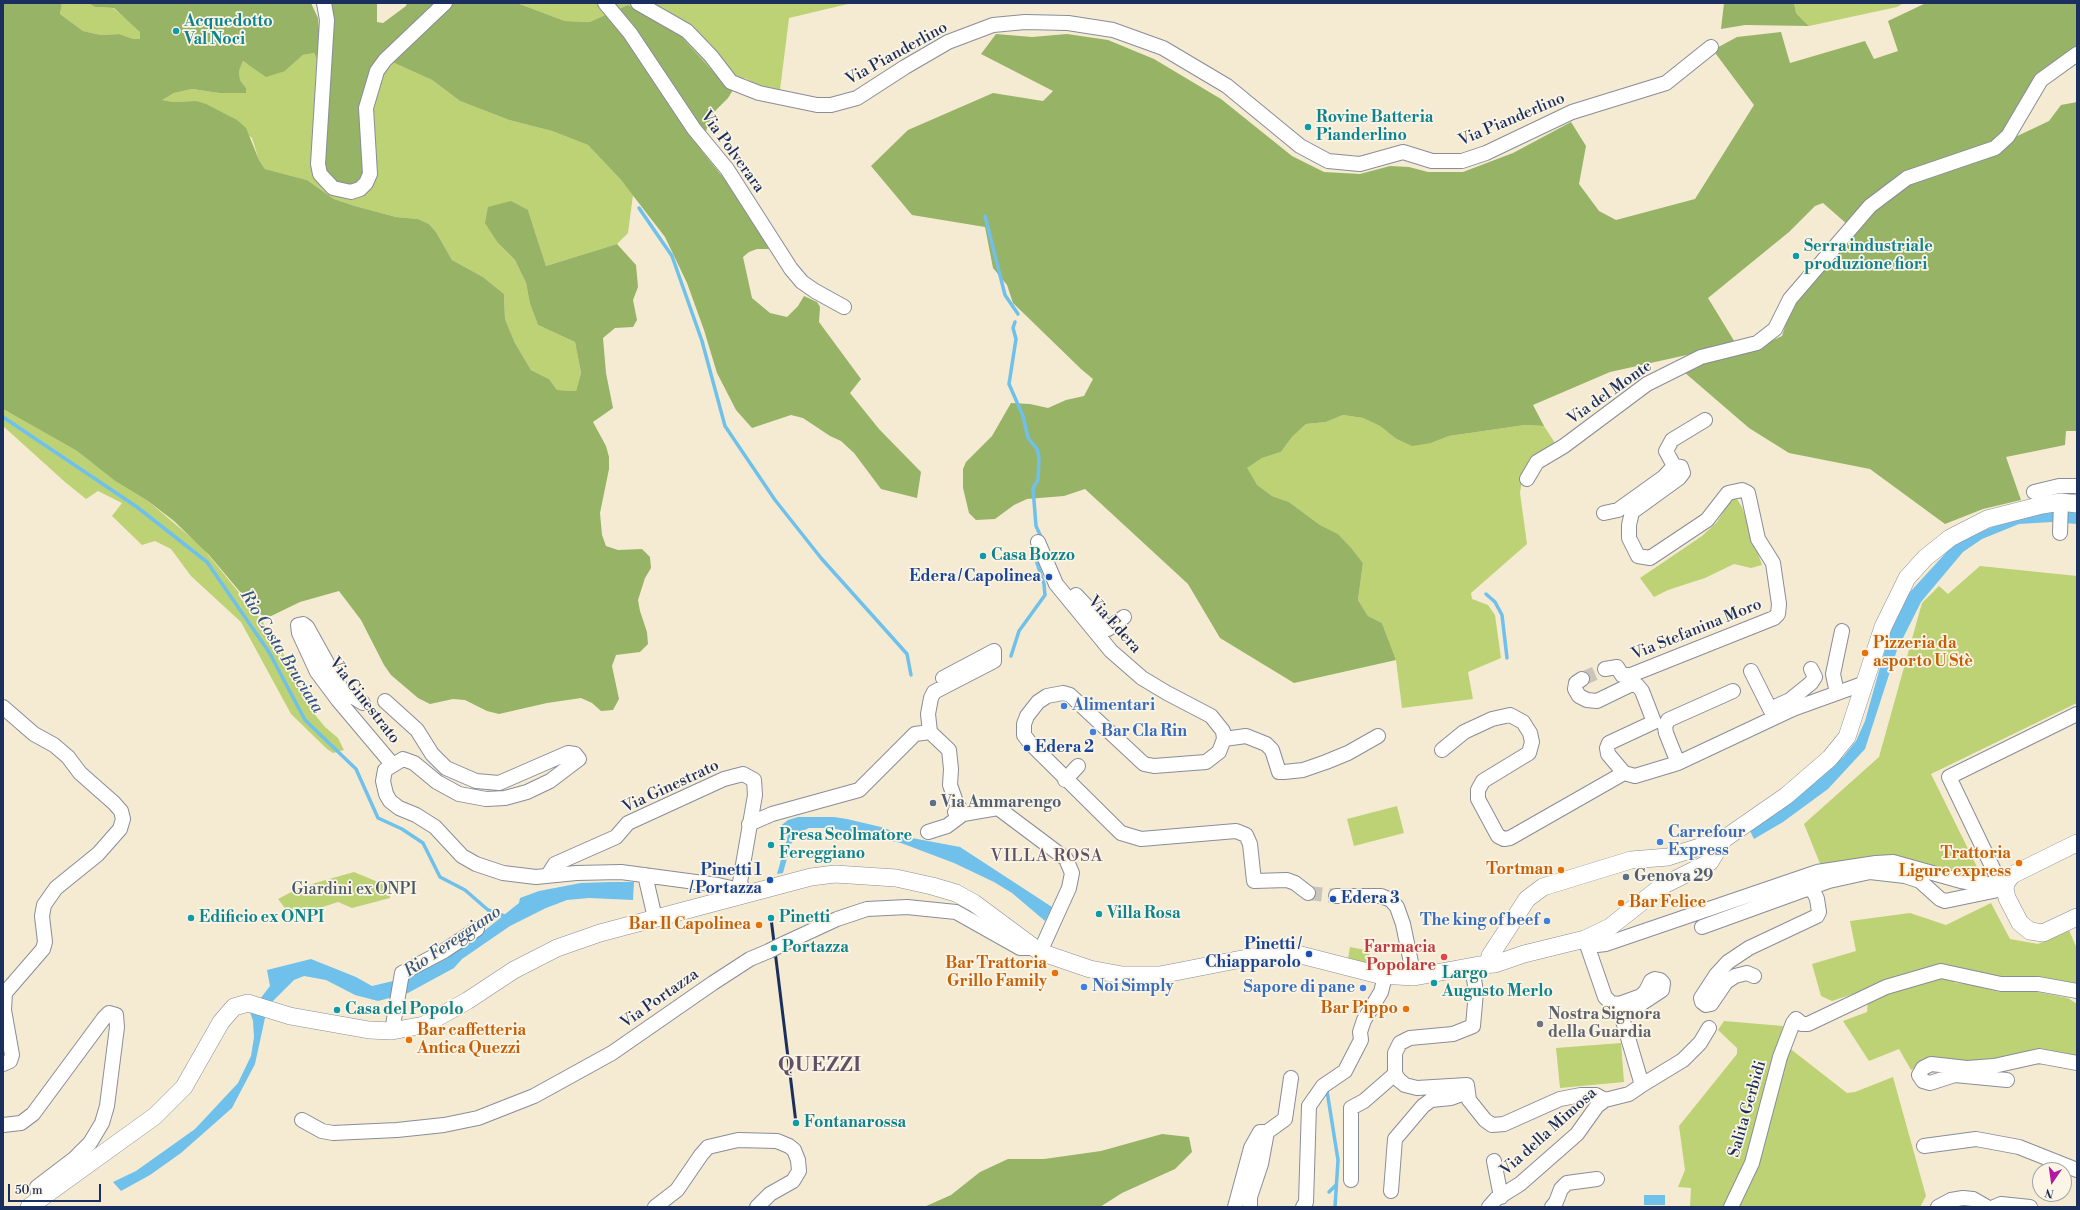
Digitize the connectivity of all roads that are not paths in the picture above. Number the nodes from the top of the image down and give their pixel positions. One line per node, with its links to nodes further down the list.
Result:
1 (324, 3): 2 (street)
2 (445, 3)
3 (605, 3): 7 (street, Via Polverara)
4 (638, 3): 5 (street, Via Pianderlino)
5 (1711, 47)
6 (2077, 54): 10 (street, Via del Monte)
7 (844, 307)
8 (1705, 420): 9 (street, Via Stefanina Moro)
9 (1674, 466): 14 (street); 20 (street, Via Stefanina Moro)
10 (1526, 479)
11 (2077, 486): 12 (street)
12 (2034, 492)
13 (2066, 505): 15 (street); 25 (street)
14 (1604, 513)
15 (2060, 529)
16 (1038, 542): 17 (street)
17 (1056, 582): 18 (street, Via Edera); 35 (street, Via Edera)
18 (1124, 618)
19 (1842, 631): 27 (street)
20 (1605, 669)
21 (1812, 669): 30 (street)
22 (1751, 671): 30 (street)
23 (943, 678): 33 (street)
24 (1582, 679): 40 (street, Via Stefanina Moro)
25 (1864, 683): 27 (street); 45 (street)
26 (1733, 691): 37 (street)
27 (1837, 693): 30 (street)
28 (385, 701): 38 (street, Via Ginestrato)
29 (363, 703): 38 (street, Via Ginestrato)
30 (1792, 704): 37 (street)
31 (3, 707): 72 (street)
32 (2077, 714): 51 (street)
33 (930, 732): 42 (street); 43 (street)
34 (1378, 736): 35 (street)
35 (1224, 739): 41 (street)
36 (1442, 750): 40 (street)
37 (1678, 763): 40 (street)
38 (392, 764): 49 (street, Via Ginestrato)
39 (1078, 766): 41 (street)
40 (1624, 774)
41 (1065, 780): 54 (street)
42 (959, 813): 44 (street); 62 (street)
43 (749, 824): 49 (street, Via Ginestrato); 55 (street, Via Ginestrato)
44 (928, 832)
45 (1724, 839): 47 (street); 48 (street)
46 (2077, 843): 51 (street)
47 (1680, 854): 48 (street); 58 (street)
48 (1691, 872): 61 (street)
49 (548, 875): 50 (street, Via Ginestrato)
50 (645, 875): 55 (street, Via Ginestrato); 57 (street)
51 (2004, 885): 52 (street); 56 (street); 61 (street)
52 (1812, 888): 59 (street); 66 (street)
53 (1387, 891): 67 (street)
54 (1308, 893)
55 (745, 895): 57 (street); 62 (street)
56 (2077, 917)
57 (655, 918): 70 (street)
58 (1508, 927): 63 (street); 64 (street)
59 (1702, 927)
60 (477, 929): 70 (street)
61 (1586, 943): 63 (street); 76 (street)
62 (1040, 946): 65 (street); 81 (street, Via Portazza, bridge)
63 (1524, 954): 64 (street)
64 (1480, 964): 67 (street); 73 (street)
65 (1385, 976): 67 (street); 96 (street)
66 (1754, 976)
67 (1414, 977)
68 (2077, 991): 99 (street, Salita Gerbidi)
69 (1709, 1028): 76 (street, Via della Mimosa)
70 (392, 1031): 91 (street)
71 (2077, 1063): 75 (street)
72 (3, 1064)
73 (1395, 1074): 77 (street); 88 (street)
74 (1291, 1078): 83 (street)
75 (2007, 1080)
76 (1642, 1085): 78 (street, Via della Mimosa)
77 (1468, 1092): 78 (street); 80 (street)
78 (1605, 1100): 90 (street, Via della Mimosa)
79 (1440, 1105): 80 (street)
80 (1413, 1118): 89 (street)
81 (302, 1120)
82 (3, 1125): 91 (street)
83 (1267, 1132): 94 (street); 95 (street)
84 (1924, 1146): 86 (street)
85 (1494, 1161): 90 (street, Via della Mimosa)
86 (2077, 1170)
87 (1597, 1179): 98 (street)
88 (1351, 1180)
89 (1391, 1191)
90 (1501, 1197): 97 (street, Via della Mimosa)
91 (34, 1204)
92 (655, 1207): 93 (street)
93 (757, 1207)
94 (1235, 1207)
95 (1250, 1207)
96 (1303, 1207)
97 (1489, 1207)
98 (1552, 1207)
99 (1731, 1207)
100 (1938, 1207): 101 (street)
101 (1987, 1207)
102 (1994, 1207): 103 (street)
103 (2030, 1207)

